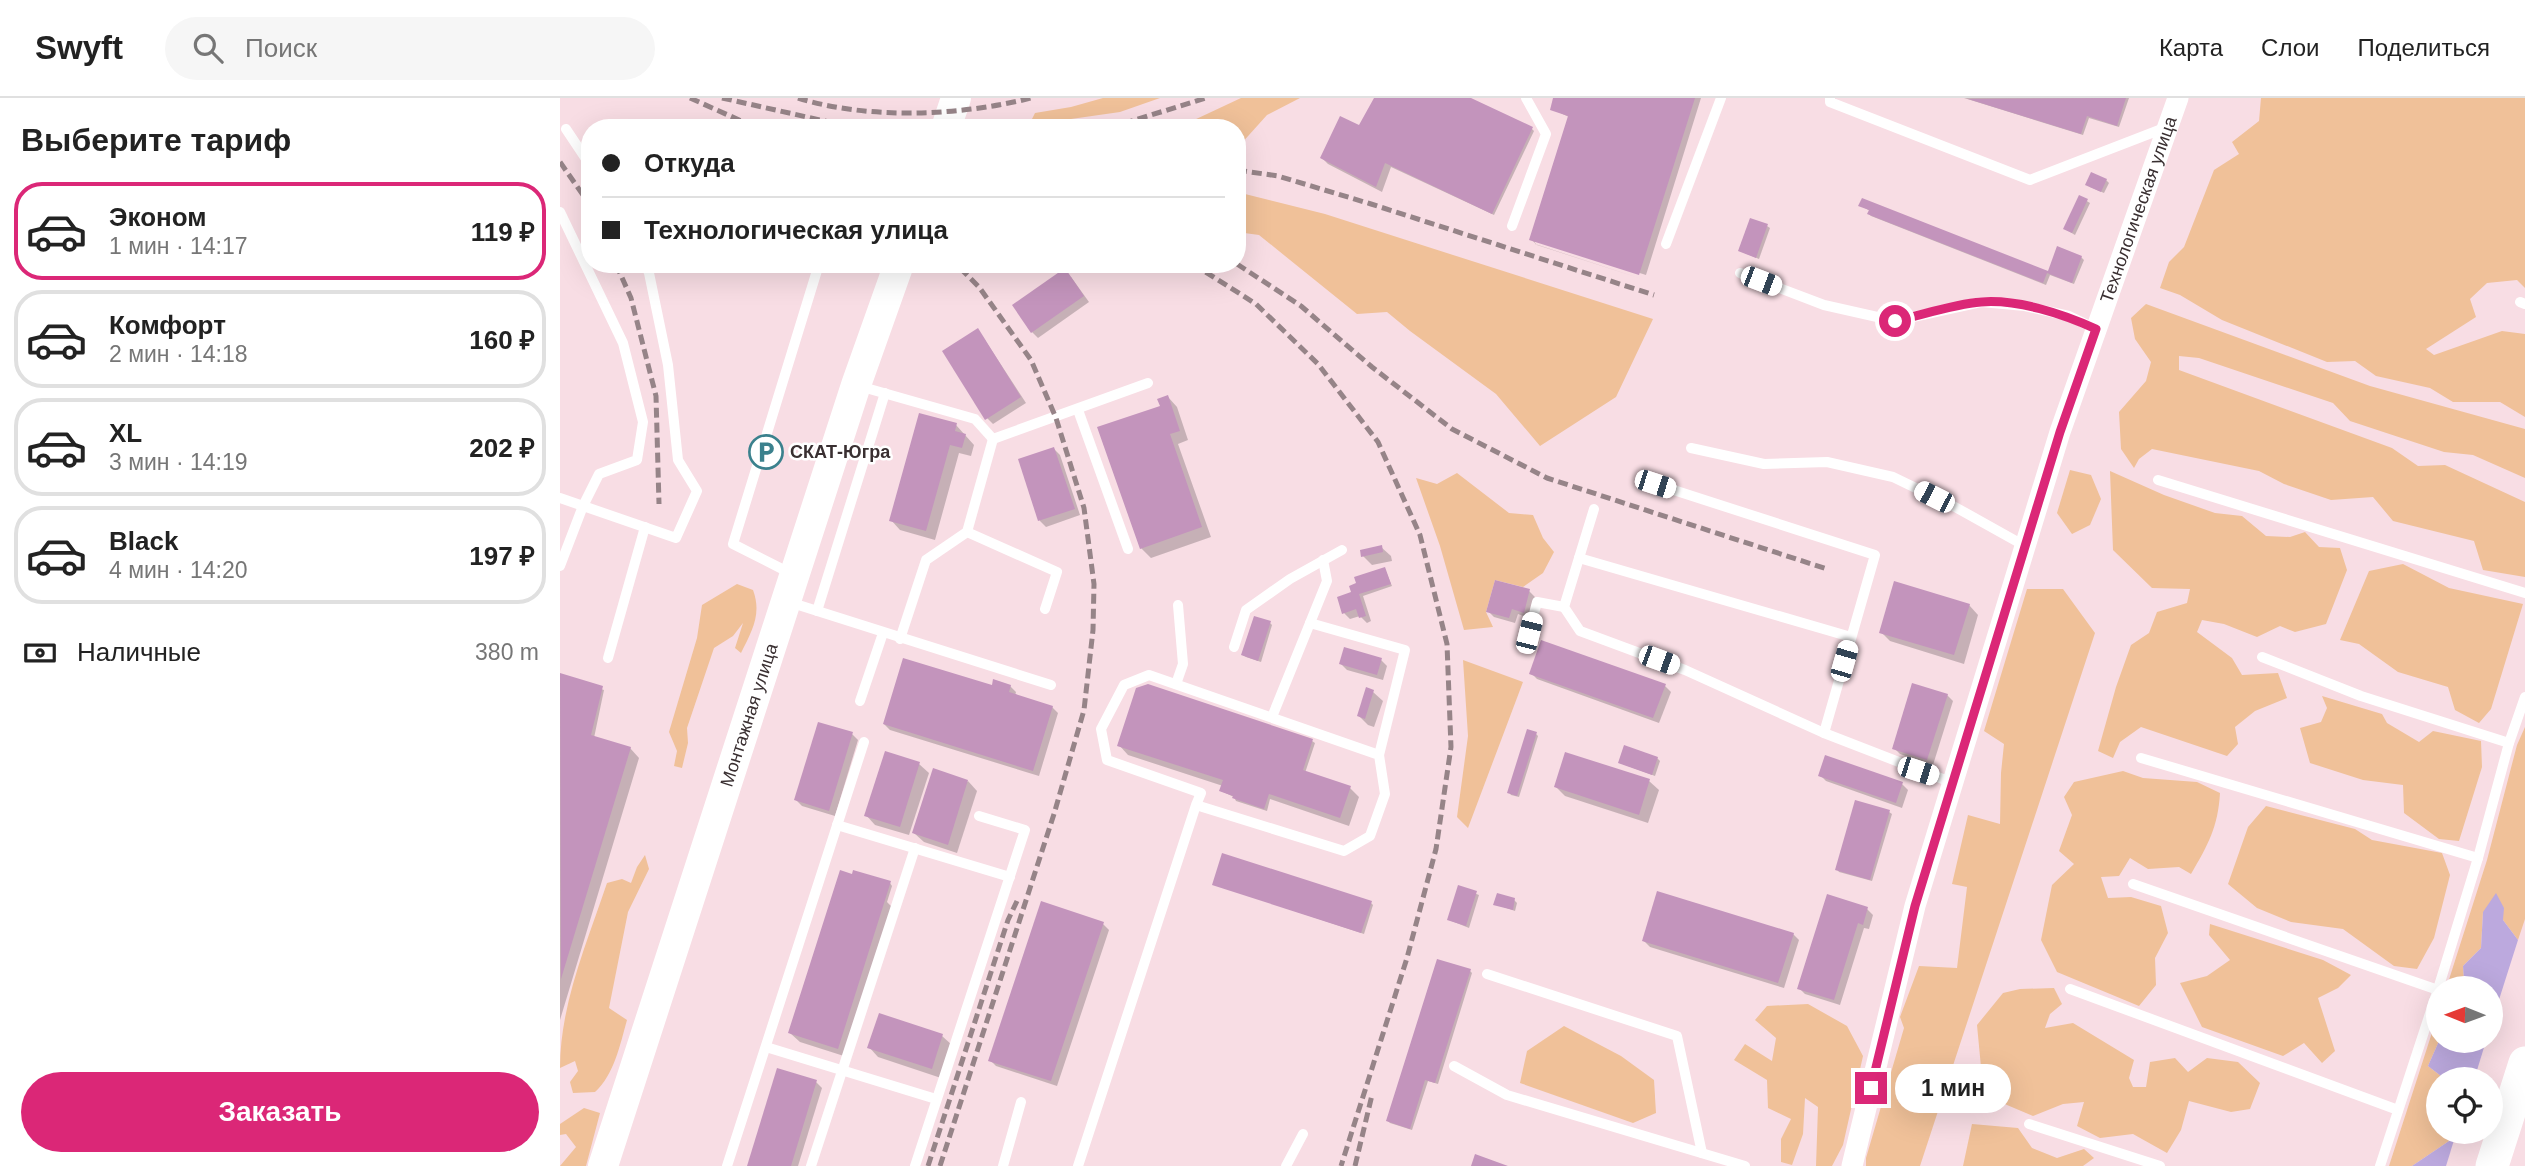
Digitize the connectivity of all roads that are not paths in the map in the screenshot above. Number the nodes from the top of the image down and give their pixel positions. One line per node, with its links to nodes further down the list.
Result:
1 (956, 98): 6 (street)
2 (1526, 98): 11 (lane)
3 (1721, 98): 12 (lane)
4 (1830, 98): 7 (lane)
5 (2178, 98): 7 (street, Технологическая улица)
6 (949, 119)
7 (2168, 127): 19 (street, Технологическая улица)
8 (566, 130): 9 (lane)
9 (581, 152)
10 (560, 212): 13 (lane)
11 (1512, 226)
12 (1666, 244)
13 (581, 256)
14 (589, 273): 29 (lane)
15 (649, 273): 31 (lane)
16 (816, 273): 39 (lane)
17 (896, 273): 21 (street, Монтажная улица)
18 (1740, 273): 19 (lane)
19 (2096, 329): 33 (street, Технологическая улица)
20 (1148, 383): 23 (lane)
21 (856, 385): 22 (lane); 39 (street, Монтажная улица)
22 (885, 393): 24 (lane); 44 (lane)
23 (1078, 410): 24 (lane); 34 (lane)
24 (993, 439): 32 (lane)
25 (1691, 448): 33 (lane)
26 (2158, 480): 40 (lane)
27 (1655, 484): 48 (lane)
28 (560, 498): 29 (lane)
29 (583, 506): 31 (lane); 38 (lane)
30 (1594, 509): 36 (lane)
31 (645, 527): 52 (lane)
32 (967, 532): 43 (lane); 49 (lane)
33 (2025, 546): 63 (street, Технологическая улица)
34 (1128, 549)
35 (1342, 550): 37 (lane)
36 (1579, 558): 42 (lane); 48 (lane)
37 (1323, 561): 45 (lane); 50 (lane)
38 (560, 566)
39 (790, 588): 44 (lane); 87 (street, Монтажная улица)
40 (2525, 593)
41 (1178, 605): 53 (lane)
42 (1564, 607): 47 (lane); 58 (lane)
43 (1045, 609)
44 (817, 611): 46 (lane)
45 (1310, 623): 57 (lane); 61 (lane)
46 (883, 633): 49 (lane); 56 (lane)
47 (1529, 633)
48 (1851, 637): 58 (lane)
49 (900, 639): 54 (lane)
50 (1234, 647)
51 (2262, 657): 60 (lane)
52 (608, 658)
53 (1176, 684): 57 (lane); 64 (lane)
54 (1051, 685)
55 (2525, 697): 60 (lane)
56 (860, 701)
57 (1272, 717): 61 (lane)
58 (1824, 733): 63 (lane)
59 (864, 742): 66 (lane)
60 (2509, 743): 68 (lane)
61 (1379, 755): 64 (lane)
62 (2141, 758): 68 (lane)
63 (1953, 783): 95 (street, Технологическая улица)
64 (1196, 805): 92 (lane)
65 (979, 816): 69 (lane)
66 (837, 825): 67 (lane); 76 (lane)
67 (915, 848): 69 (lane); 79 (lane)
68 (2478, 858): 72 (lane)
69 (1010, 877): 80 (lane)
70 (2133, 884): 73 (lane)
71 (1487, 974): 86 (lane)
72 (2442, 976)
73 (2426, 985)
74 (2070, 989): 83 (lane)
75 (2426, 1025): 83 (lane)
76 (766, 1047): 79 (lane); 88 (lane)
77 (2525, 1063): 82 (main road)
78 (1454, 1066): 86 (lane)
79 (843, 1071): 80 (lane); 89 (lane)
80 (936, 1100): 90 (lane)
81 (1021, 1102): 91 (lane)
82 (2519, 1102): 98 (main road)
83 (2398, 1110): 97 (lane)
84 (2029, 1124): 96 (lane)
85 (1303, 1134): 93 (lane)
86 (1702, 1153): 94 (lane)
87 (603, 1166)
88 (727, 1166)
89 (811, 1166)
90 (915, 1166)
91 (1003, 1166)
92 (1078, 1166)
93 (1286, 1166)
94 (1745, 1166)
95 (1852, 1166)
96 (2160, 1166)
97 (2380, 1166)
98 (2492, 1166)

